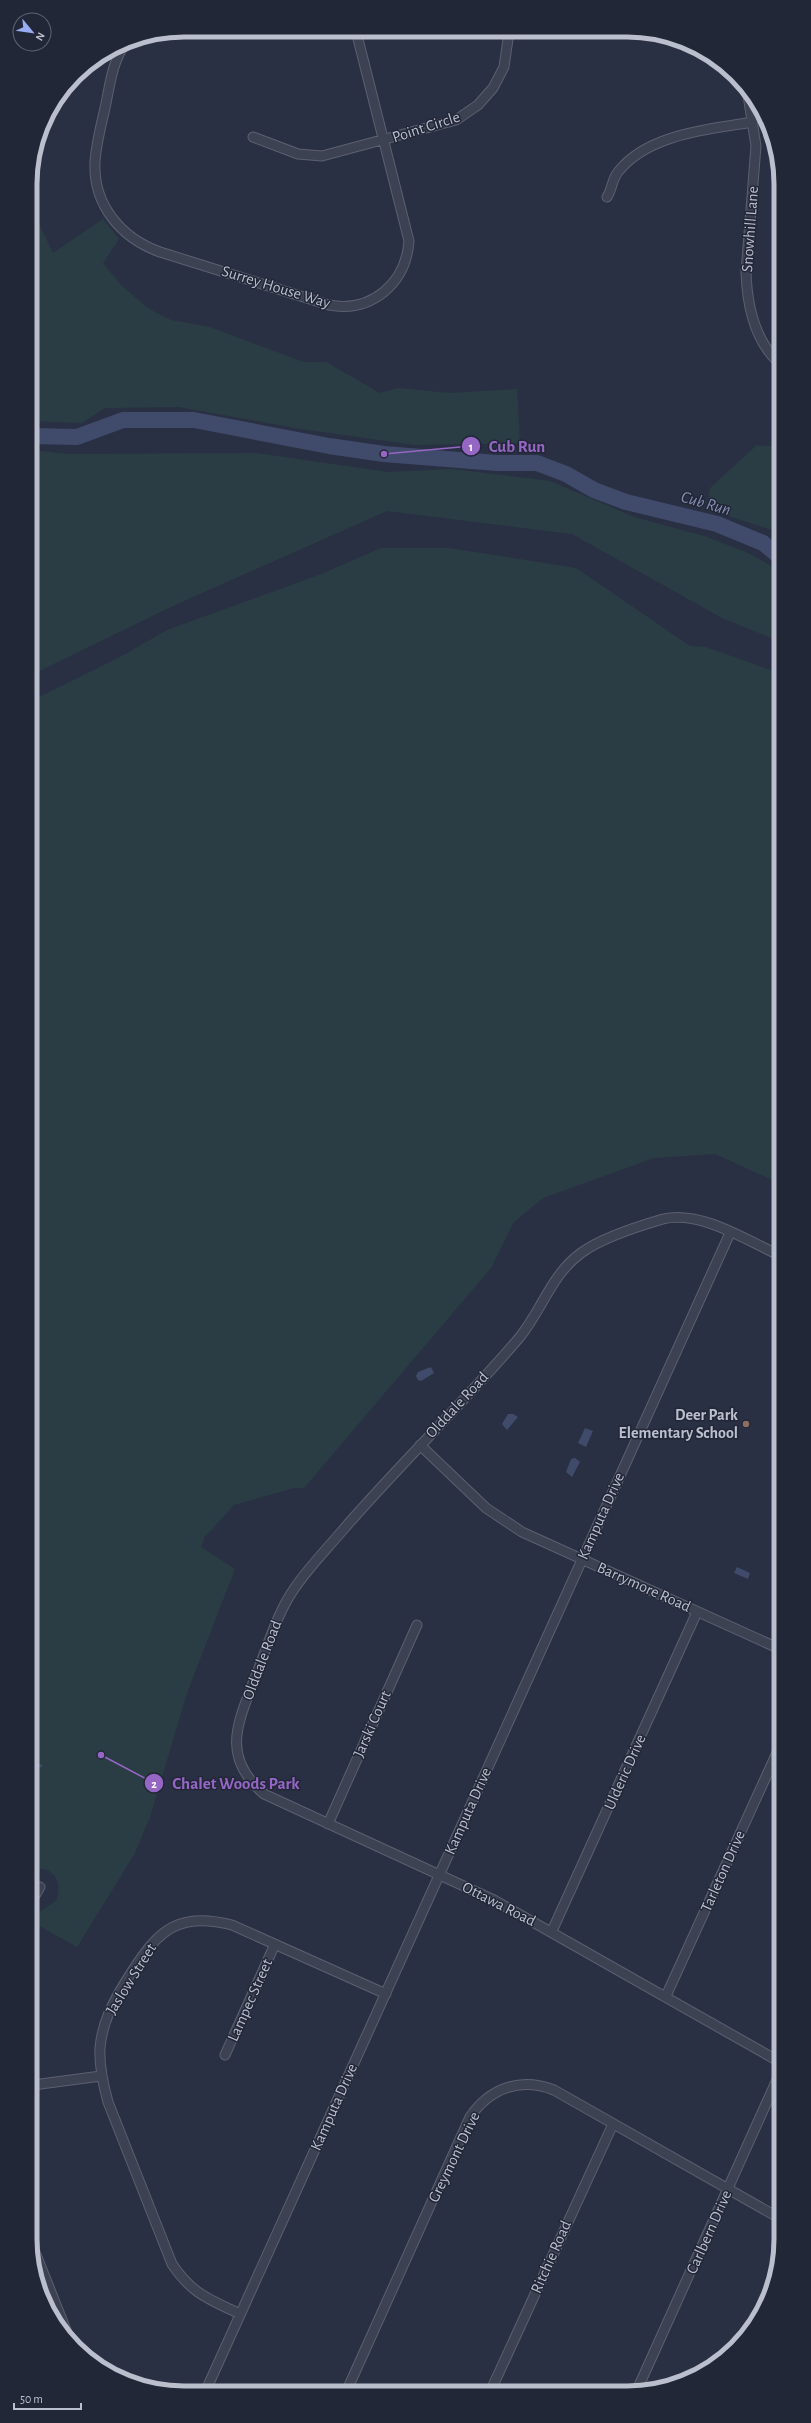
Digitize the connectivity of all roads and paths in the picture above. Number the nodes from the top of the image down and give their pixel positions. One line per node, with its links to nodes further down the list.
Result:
1 (358, 37): 7 (street, Surrey House Way)
2 (508, 37): 7 (street, Point Circle)
3 (122, 51): 7 (street, Surrey House Way)
4 (749, 103): 5 (street, Snowhill Lane)
5 (753, 122): 8 (street); 9 (street, Snowhill Lane)
6 (253, 137): 7 (street, Point Circle)
7 (385, 140)
8 (607, 197)
9 (774, 356)
10 (730, 1232): 11 (street, Olddale Road); 12 (street, Olddale Road); 13 (street, Kamputa Drive)
11 (774, 1253)
12 (420, 1445): 13 (street, Barrymore Road); 17 (street, Olddale Road)
13 (582, 1559): 14 (street, Barrymore Road); 20 (street, Kamputa Drive)
14 (697, 1612): 16 (street, Barrymore Road); 23 (street, Ulderic Drive)
15 (417, 1625): 19 (street, Jarski Court)
16 (774, 1646)
17 (236, 1741): 19 (street, Ottawa Road)
18 (774, 1759): 26 (street, Tarleton Drive)
19 (328, 1824): 20 (street, Ottawa Road)
20 (440, 1874): 23 (street, Ottawa Road); 25 (street, Kamputa Drive)
21 (40, 1887): 22 (street)
22 (37, 1892)
23 (552, 1931): 26 (street, Ottawa Road)
24 (275, 1944): 25 (street, Jaslow Street); 27 (street, Lampec Street); 29 (street, Jaslow Street)
25 (386, 1994): 36 (street, Kamputa Drive)
26 (666, 1996): 28 (street, Ottawa Road)
27 (225, 2055)
28 (774, 2059)
29 (101, 2076): 30 (street); 36 (street, Jaslow Street)
30 (37, 2084)
31 (774, 2086): 33 (street, Carlbern Drive)
32 (613, 2124): 33 (street, Greymont Drive); 39 (street, Greymont Drive); 40 (street, Ritchie Road)
33 (728, 2189): 34 (street, Greymont Drive); 41 (street, Carlbern Drive)
34 (774, 2215)
35 (39, 2262): 37 (street)
36 (240, 2314): 38 (street, Kamputa Drive)
37 (62, 2320)
38 (211, 2386)
39 (349, 2386)
40 (493, 2386)
41 (639, 2386)

